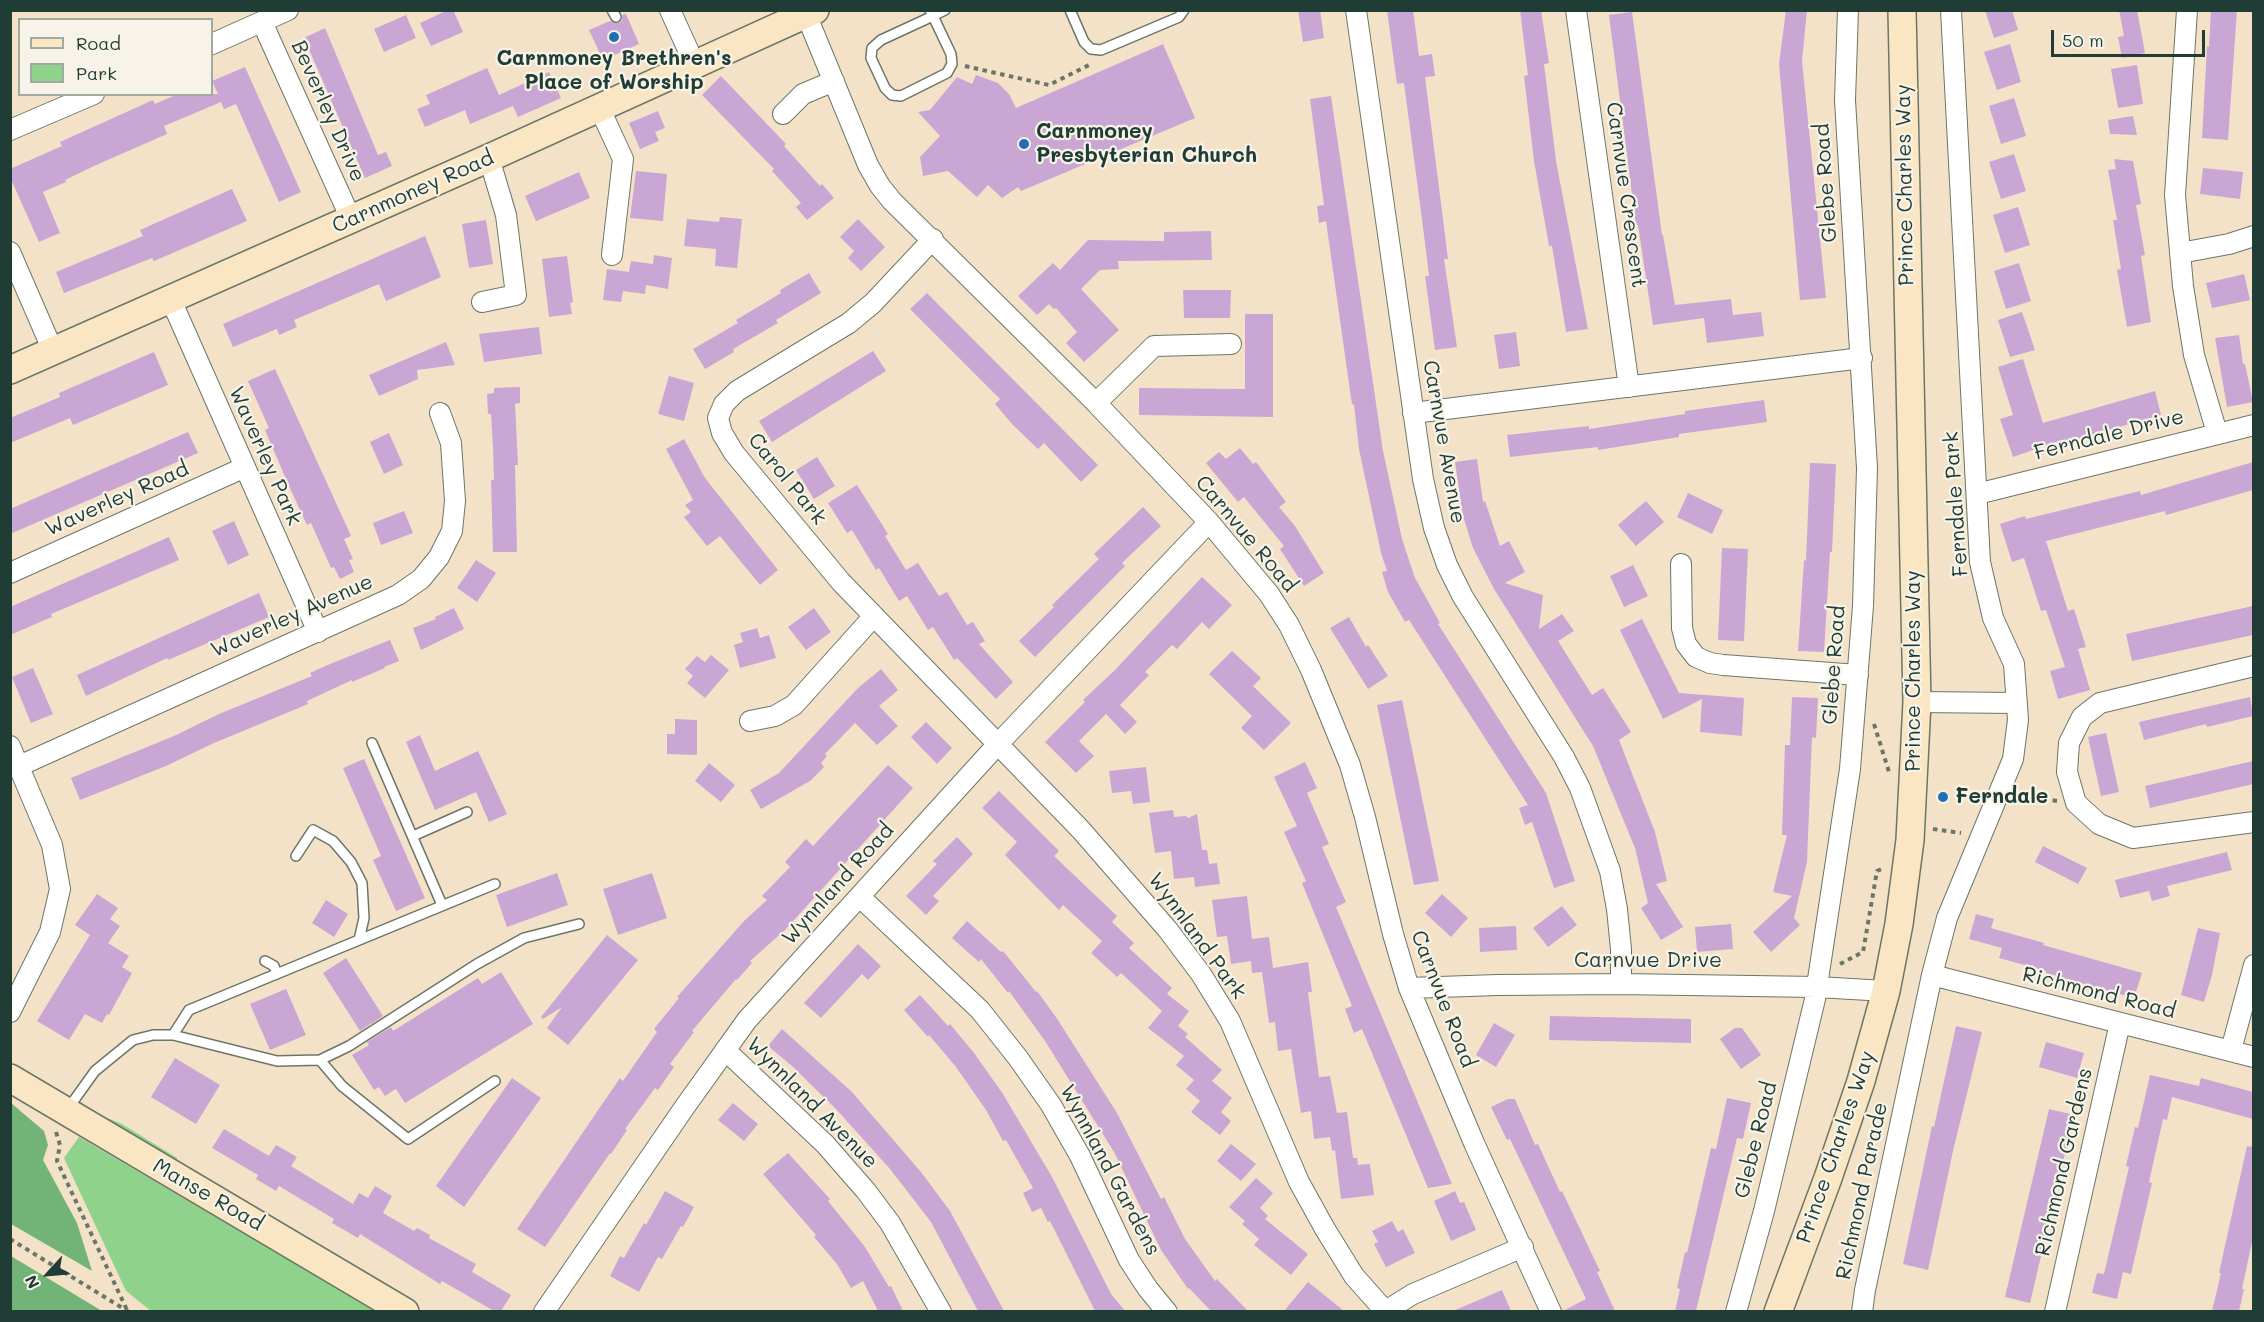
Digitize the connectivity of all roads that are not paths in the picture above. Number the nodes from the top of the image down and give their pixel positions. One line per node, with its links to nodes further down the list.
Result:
1 (288, 10): 14 (street)
2 (670, 10): 16 (street)
3 (945, 10): 13 (lane)
4 (1070, 10): 5 (lane)
5 (1184, 10)
6 (1356, 10): 38 (street, Carnvue Avenue)
7 (1576, 10): 35 (street, Carnvue Crescent)
8 (1848, 10): 33 (street, Glebe Road)
9 (1902, 10): 50 (street, Prince Charles Way)
10 (1951, 10): 42 (street, Ferndale Park)
11 (2187, 10): 27 (street)
12 (810, 12): 16 (street, Carnmoney Road); 17 (street, Carnvue Road)
13 (931, 13): 13 (lane)
14 (262, 22): 15 (street); 23 (street, Beverley Drive)
15 (213, 44)
16 (694, 63): 19 (street, Carnmoney Road)
17 (834, 81): 20 (street); 25 (street, Carnvue Road)
18 (89, 96): 21 (street)
19 (599, 107): 22 (street, Carnmoney Road); 28 (street)
20 (783, 114)
21 (10, 130)
22 (489, 158): 23 (street, Carnmoney Road); 30 (street)
23 (351, 219): 29 (street, Carnmoney Road)
24 (2253, 236): 27 (street)
25 (933, 239): 36 (street, Carnvue Road); 46 (street, Carol Park)
26 (10, 252): 32 (street)
27 (2180, 253): 40 (street)
28 (612, 255)
29 (171, 300): 32 (street, Carnmoney Road); 41 (street, Waverley Park)
30 (482, 302)
31 (1231, 344): 36 (street)
32 (53, 351): 34 (street, Carnmoney Road)
33 (1862, 358): 35 (street); 49 (street, Glebe Road)
34 (10, 370)
35 (1629, 387): 38 (street)
36 (1096, 403): 43 (street, Carnvue Road)
37 (440, 413): 47 (street, Waverley Avenue)
38 (1413, 413): 71 (street, Carnvue Avenue)
39 (2253, 425): 40 (street, Ferndale Drive)
40 (2217, 433): 42 (street, Ferndale Drive)
41 (243, 468): 45 (street, Waverley Road); 47 (street, Waverley Park)
42 (1977, 494): 51 (street, Ferndale Park)
43 (1209, 522): 54 (street, Wynnland Road); 73 (street, Carnvue Road)
44 (1681, 564): 49 (street)
45 (10, 573)
46 (873, 617): 52 (street); 54 (street, Carol Park)
47 (318, 632): 56 (street, Waverley Avenue)
48 (2253, 666): 58 (street)
49 (1858, 675): 72 (street, Glebe Road)
50 (1917, 702): 51 (street); 74 (street, Prince Charles Way)
51 (2017, 703): 69 (street, Ferndale Park)
52 (750, 721)
53 (372, 743): 59 (lane)
54 (997, 745): 62 (street, Wynnland Road); 90 (street, Wynnland Park)
55 (10, 746): 56 (street)
56 (19, 766): 70 (street)
57 (467, 812): 59 (lane)
58 (2253, 822)
59 (413, 836): 63 (lane)
60 (296, 856): 65 (lane)
61 (495, 884): 63 (lane)
62 (860, 897): 78 (street, Wynnland Road); 89 (street, Wynnland Gardens)
63 (442, 905): 65 (lane)
64 (579, 924): 81 (lane)
65 (359, 940): 68 (lane)
66 (265, 961): 68 (lane)
67 (2253, 965): 79 (street)
68 (277, 974): 77 (lane)
69 (1932, 975): 76 (street, Richmond Road); 94 (street, Richmond Parade)
70 (17, 982): 75 (street)
71 (1621, 984): 72 (street, Carnvue Drive); 73 (street, Carnvue Drive)
72 (1817, 987): 74 (street, Carnvue Drive); 92 (street, Glebe Road)
73 (1409, 988): 85 (street, Carnvue Road)
74 (1886, 991): 93 (street, Prince Charles Way)
75 (10, 1012)
76 (2120, 1023): 79 (street, Richmond Road); 95 (street, Richmond Gardens)
77 (173, 1035): 81 (lane); 84 (lane)
78 (725, 1050): 87 (street, Wynnland Road); 88 (street, Wynnland Avenue)
79 (2231, 1050): 80 (street, Richmond Road)
80 (2253, 1057)
81 (320, 1060): 83 (lane)
82 (10, 1078): 84 (street, Manse Road)
83 (495, 1081)
84 (66, 1112): 86 (street, Manse Road)
85 (1523, 1246): 90 (street); 91 (street, Carnvue Road)
86 (405, 1311)
87 (544, 1311)
88 (941, 1311)
89 (1167, 1311)
90 (1385, 1311)
91 (1551, 1311)
92 (1736, 1311)
93 (1778, 1311)
94 (1863, 1311)
95 (2055, 1311)

